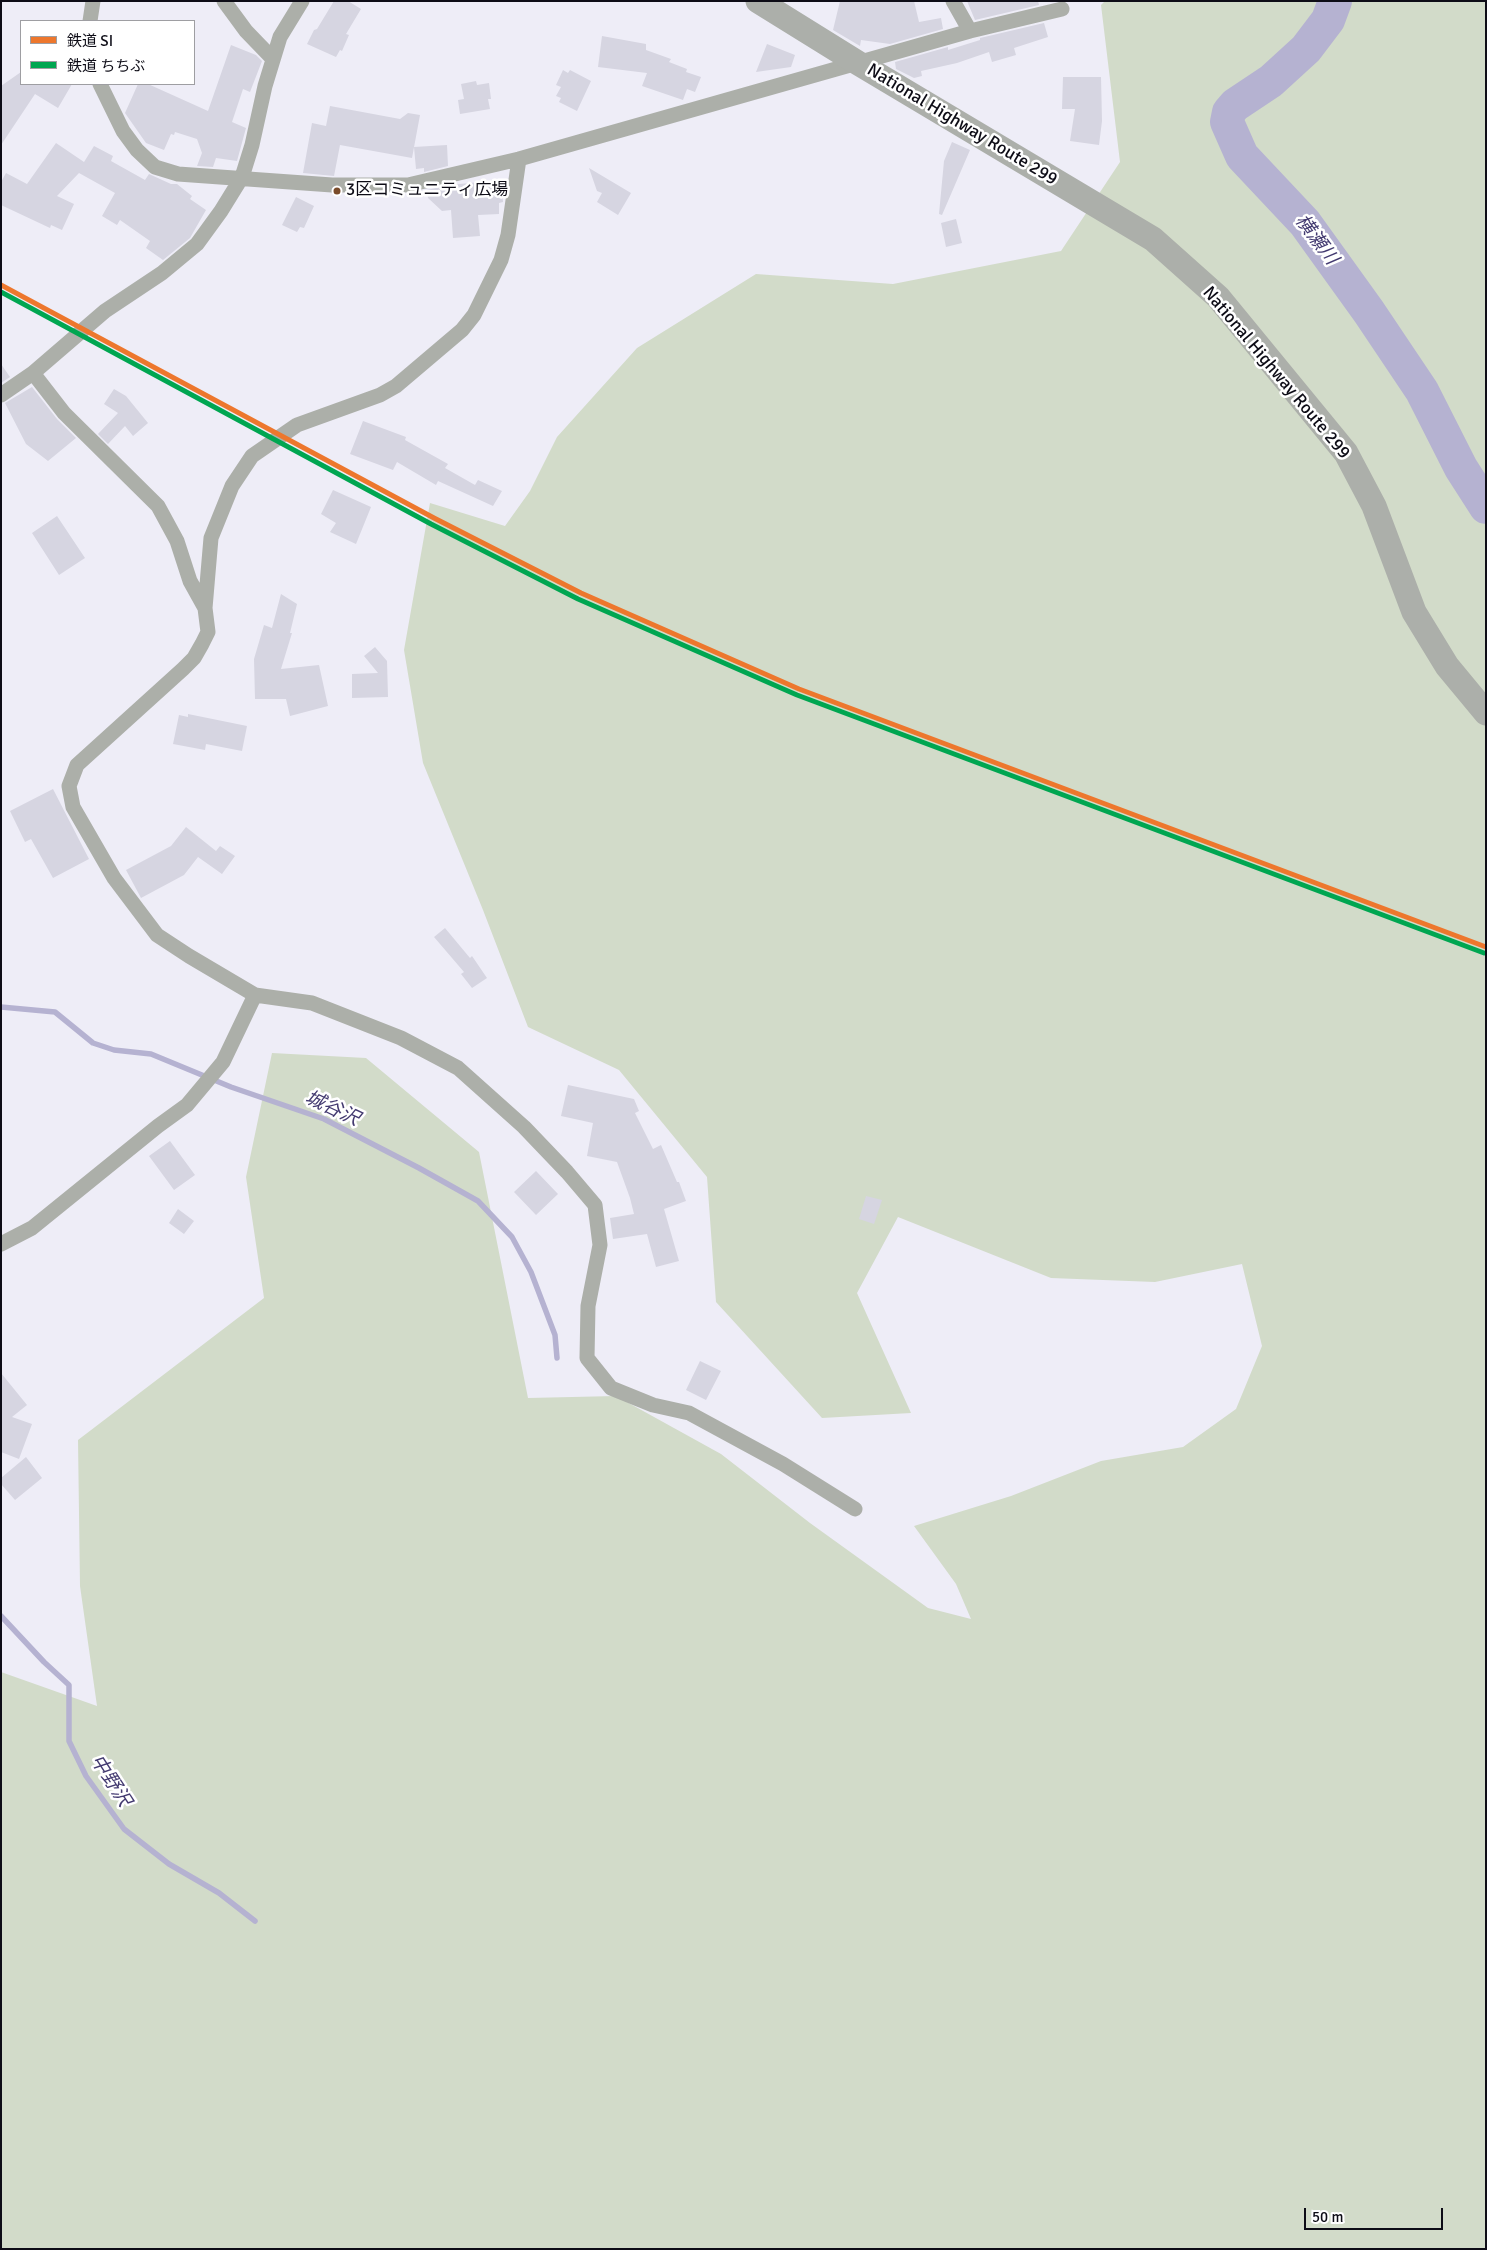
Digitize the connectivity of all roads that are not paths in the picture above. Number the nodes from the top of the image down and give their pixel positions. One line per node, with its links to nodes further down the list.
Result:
1 (93, 1): 7 (street)
2 (224, 1): 9 (street)
3 (302, 1): 9 (street)
4 (758, 1): 10 (highway, National Highway Route 299)
5 (953, 1): 8 (street)
6 (1062, 9): 8 (street)
7 (90, 20)
8 (970, 32): 10 (street)
9 (273, 59): 13 (street)
10 (858, 63): 12 (street); 17 (highway, National Highway Route 299)
11 (100, 85): 13 (street)
12 (519, 159): 13 (street); 16 (street)
13 (242, 177): 14 (street)
14 (33, 373): 15 (street); 16 (street)
15 (1, 395)
16 (204, 608): 18 (street)
17 (1486, 714)
18 (254, 998): 19 (street); 20 (street)
19 (1, 1244)
20 (855, 1509)

